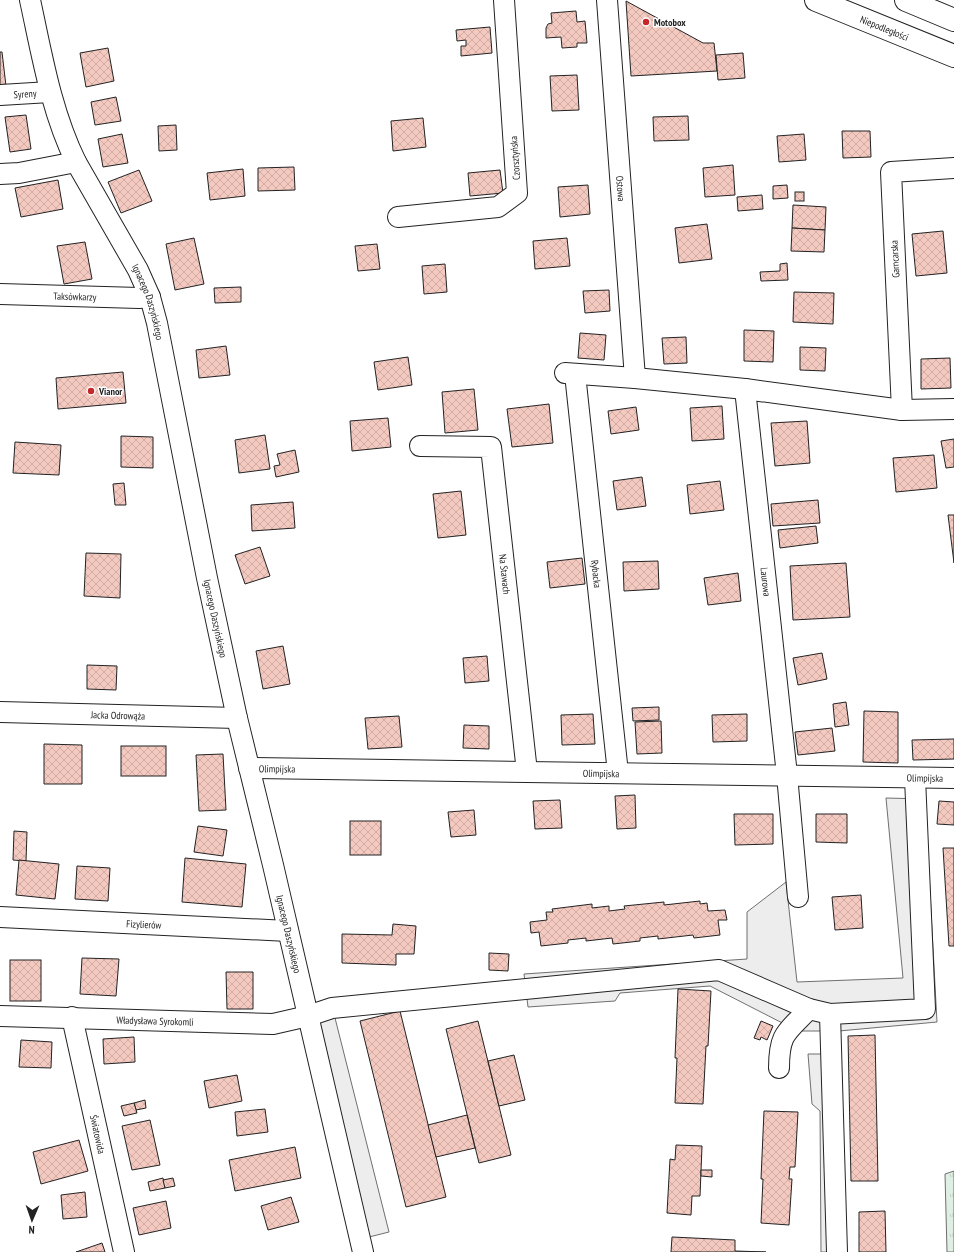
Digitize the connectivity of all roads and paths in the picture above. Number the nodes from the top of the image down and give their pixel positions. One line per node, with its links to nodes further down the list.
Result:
1 (30, 0): 8 (street, Ignacego Daszyńskiego)
2 (504, 0): 13 (street, Czorsztyńska)
3 (607, 0): 16 (street, Ostowa)
4 (816, 0): 7 (highway, Niepodległości)
5 (906, 0): 6 (highway)
6 (954, 20)
7 (954, 56)
8 (50, 92): 9 (street, Syreny); 10 (street, Ignacego Daszyńskiego)
9 (0, 95)
10 (76, 162): 12 (street); 15 (street, Ignacego Daszyńskiego)
11 (954, 168): 19 (street, Garncarska)
12 (0, 174)
13 (398, 217)
14 (0, 294): 15 (street, Taksówkarzy)
15 (150, 297): 22 (street, Ignacego Daszyńskiego)
16 (635, 378): 17 (street); 25 (street, Rybacka)
17 (744, 389): 19 (street); 26 (street, Laurowa)
18 (954, 409): 19 (street)
19 (902, 410)
20 (420, 446): 24 (street, Na Stawach)
21 (0, 712): 22 (street, Jacka Odrowąża)
22 (237, 718): 23 (street, Ignacego Daszyńskiego)
23 (249, 768): 24 (street, Olimpijska); 31 (street, Ignacego Daszyńskiego)
24 (527, 772): 25 (street, Olimpijska)
25 (618, 772): 26 (street, Olimpijska)
26 (787, 775): 27 (street, Olimpijska); 29 (street, Laurowa)
27 (915, 778): 28 (street, Olimpijska); 33 (street, Władysława Syrokomli)
28 (954, 778)
29 (798, 897)
30 (0, 917): 31 (street, Fizylierów)
31 (288, 931): 35 (street, Ignacego Daszyńskiego)
32 (810, 1009): 33 (street, Władysława Syrokomli); 35 (street, Władysława Syrokomli); 37 (street)
33 (830, 1014): 40 (street)
34 (0, 1016): 36 (street, Władysława Syrokomli)
35 (308, 1016): 36 (street, Władysława Syrokomli); 39 (street, Ignacego Daszyńskiego)
36 (72, 1017): 38 (street, Światowida)
37 (779, 1068)
38 (124, 1252)
39 (363, 1252)
40 (837, 1252)

